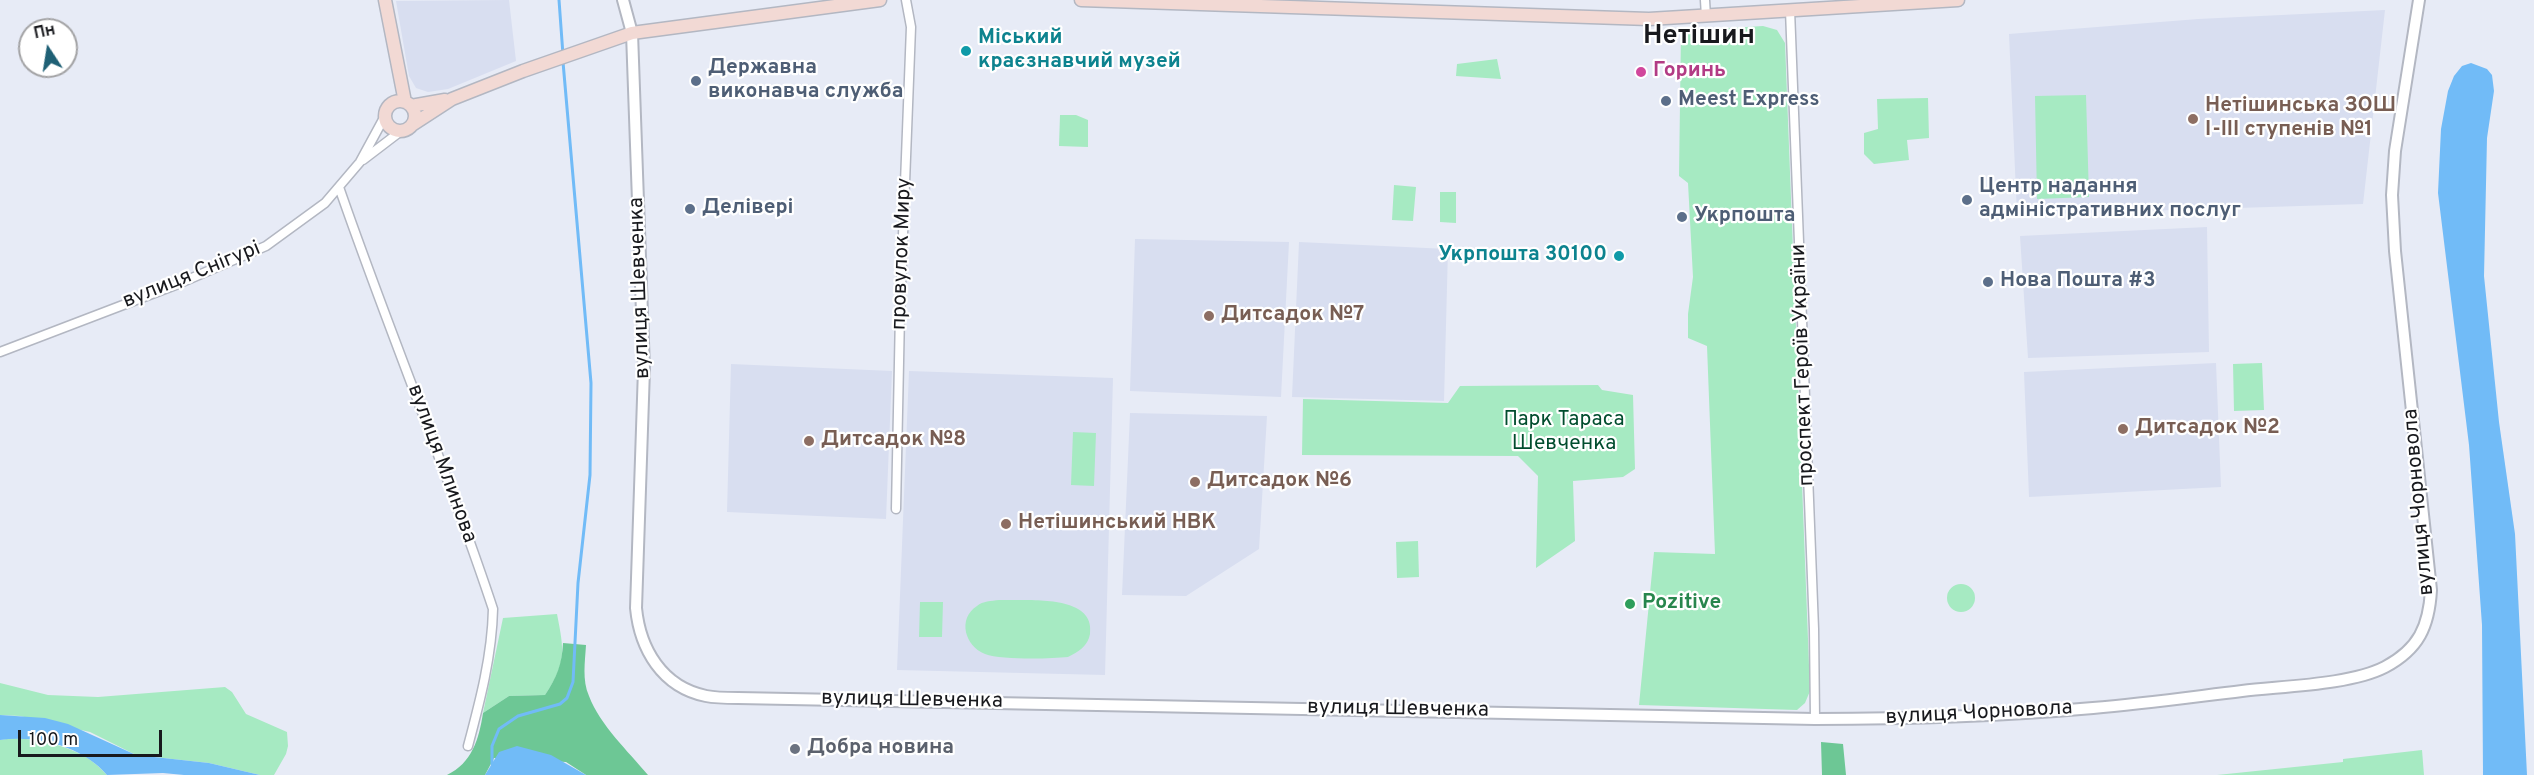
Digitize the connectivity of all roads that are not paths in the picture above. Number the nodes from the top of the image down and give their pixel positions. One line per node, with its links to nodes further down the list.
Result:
1 (385, 0): 12 (main road)
2 (623, 0): 11 (street, вулиця Шевченка)
3 (880, 0): 11 (main road, вулиця Снігурі)
4 (906, 0): 20 (street, провулок Миру)
5 (1081, 0): 10 (main road)
6 (1705, 0): 10 (street)
7 (1958, 0): 9 (main road)
8 (2419, 0): 21 (street, вулиця Чорновола)
9 (1790, 10): 10 (main road); 21 (street, проспект Героїв України)
10 (1706, 17)
11 (632, 33): 13 (main road, вулиця Снігурі); 21 (street, вулиця Шевченка)
12 (399, 73): 14 (main road); 15 (main road)
13 (452, 99): 14 (main road, вулиця Снігурі); 16 (main road, вулиця Снігурі)
14 (408, 104): 15 (main road); 16 (main road)
15 (386, 113): 16 (main road); 17 (street, вулиця Снігурі)
16 (407, 128): 17 (street, вулиця Снігурі)
17 (360, 162): 18 (street, вулиця Снігурі)
18 (339, 187): 19 (street, вулиця Снігурі); 22 (street, вулиця Млинова)
19 (0, 351)
20 (896, 509)
21 (1815, 719)
22 (468, 746)

